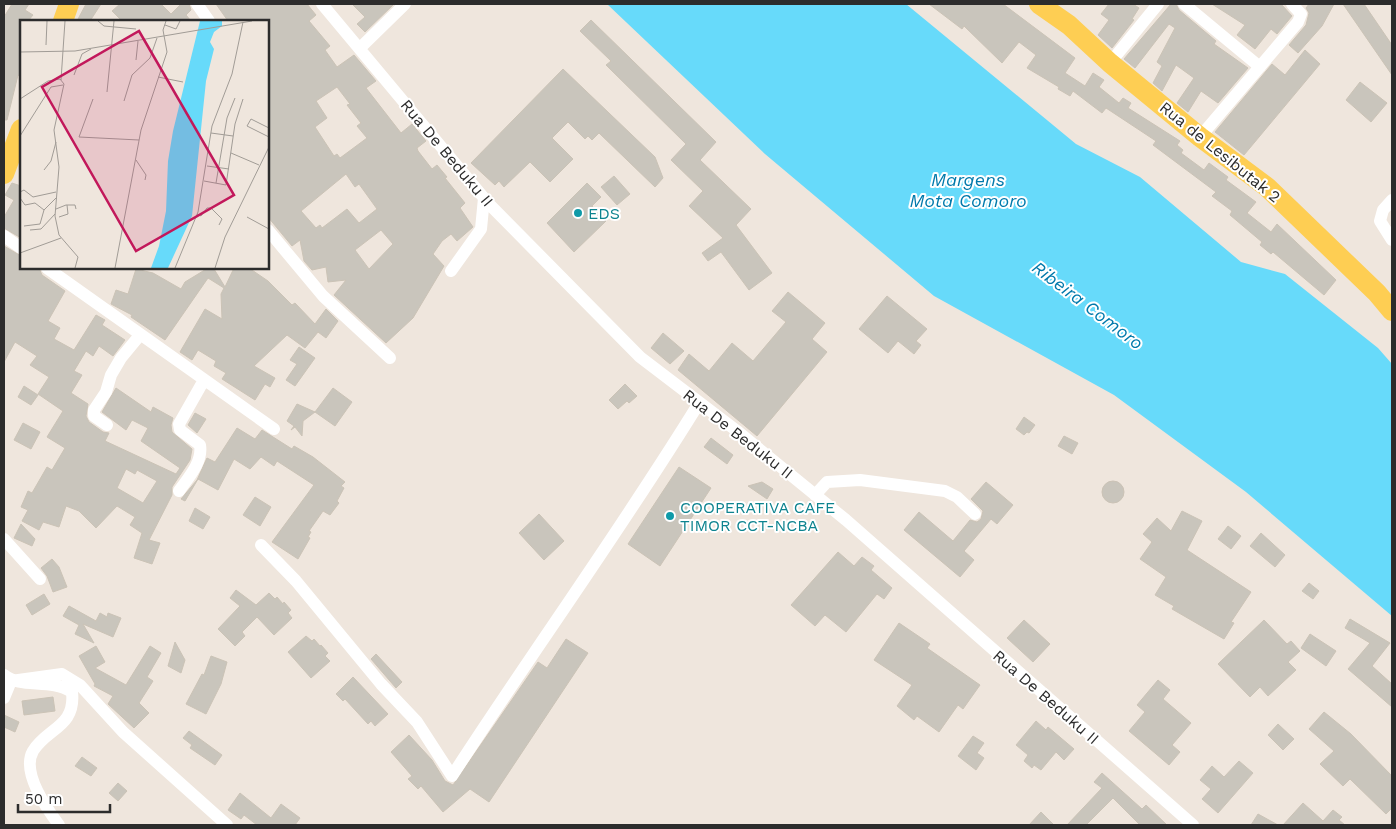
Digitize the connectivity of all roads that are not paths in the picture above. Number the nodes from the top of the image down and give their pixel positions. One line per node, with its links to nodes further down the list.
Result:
1 (69, 4): 9 (main road)
2 (197, 4): 10 (street)
3 (322, 4): 11 (street, Rua De Beduku II)
4 (405, 4): 11 (street)
5 (1039, 4): 12 (main road, Rua de Lesibutak 2)
6 (1158, 4): 12 (street)
7 (1184, 4): 13 (street)
8 (1292, 4): 13 (street)
9 (63, 20)
10 (208, 20)
11 (360, 48): 17 (street, Rua De Beduku II)
12 (1110, 63): 15 (main road, Rua de Lesibutak 2)
13 (1260, 68): 15 (street)
14 (20, 132): 16 (main road)
15 (1200, 136): 25 (main road, Rua de Lesibutak 2)
16 (4, 174)
17 (484, 198): 24 (street); 29 (street, Rua De Beduku II)
18 (1392, 200): 21 (street)
19 (269, 231): 27 (street)
20 (4, 236): 22 (street)
21 (1392, 240)
22 (20, 247)
23 (48, 269): 26 (street)
24 (451, 271)
25 (1390, 304)
26 (140, 335): 28 (street); 30 (street)
27 (390, 358)
28 (204, 380): 31 (street); 32 (street)
29 (699, 403): 33 (street, Rua De Beduku II); 36 (street)
30 (108, 425)
31 (274, 429)
32 (179, 491)
33 (815, 495): 34 (street); 42 (street, Rua De Beduku II)
34 (975, 514)
35 (4, 539): 37 (street)
36 (261, 545)
37 (40, 579)
38 (7, 678): 39 (street); 40 (street); 41 (street)
39 (4, 698)
40 (59, 825)
41 (227, 825)
42 (1193, 825)

